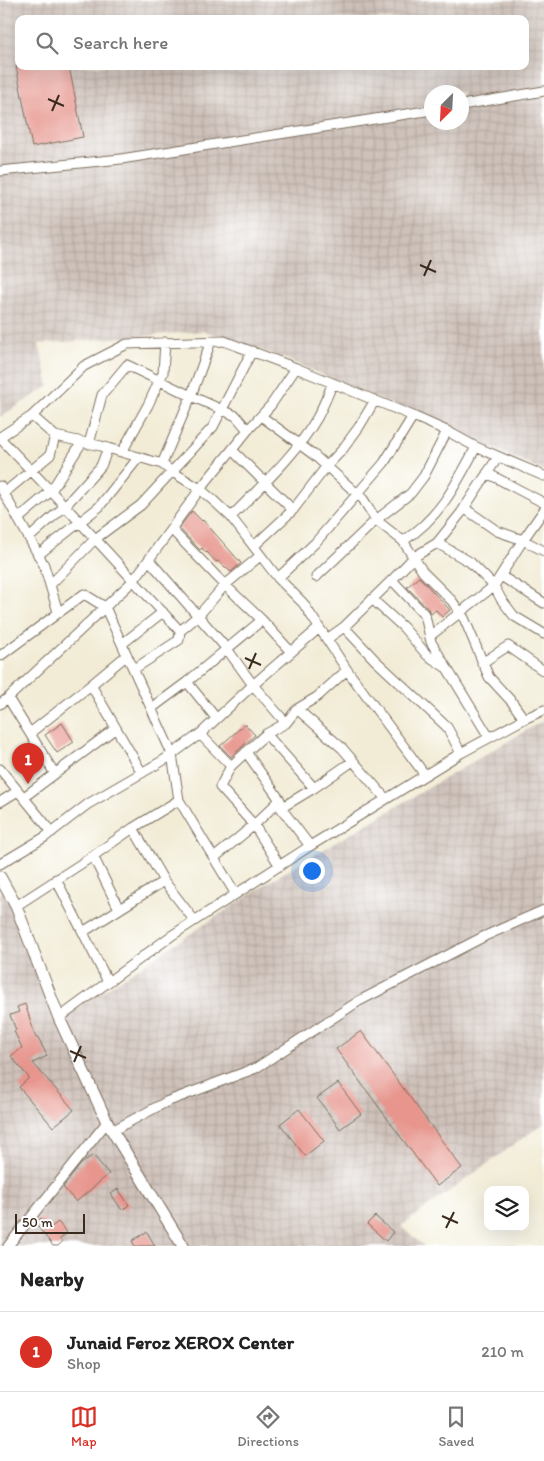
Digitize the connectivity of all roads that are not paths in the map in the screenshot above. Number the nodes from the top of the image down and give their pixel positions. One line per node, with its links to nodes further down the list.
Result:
1 (544, 91): 2 (street)
2 (469, 104)
3 (424, 111): 4 (street)
4 (0, 171)
5 (211, 341): 6 (street); 7 (street); 11 (street)
6 (165, 342): 9 (street); 14 (street)
7 (252, 351): 8 (street); 13 (street)
8 (296, 368): 10 (street); 15 (street)
9 (159, 380): 11 (street); 21 (street); 26 (street)
10 (333, 383): 12 (street); 22 (street)
11 (191, 396): 13 (street); 29 (street)
12 (375, 400): 16 (street); 30 (street)
13 (223, 410): 17 (street); 32 (street)
14 (32, 416): 19 (street); 20 (street)
15 (261, 416): 17 (street); 22 (street)
16 (413, 416): 18 (street); 39 (street)
17 (248, 430): 25 (street)
18 (447, 431): 23 (street); 47 (street)
19 (55, 436): 21 (street); 31 (street)
20 (0, 438): 31 (street)
21 (86, 443): 24 (street); 38 (street)
22 (299, 444): 30 (street); 35 (street)
23 (476, 447): 28 (street); 52 (street)
24 (108, 448): 26 (street); 41 (street)
25 (232, 450): 35 (street); 36 (street)
26 (122, 452): 27 (street)
27 (139, 457): 29 (street); 48 (street)
28 (498, 457): 33 (street); 34 (street)
29 (162, 464): 32 (street)
30 (326, 467): 39 (street); 43 (street)
31 (32, 470): 37 (street); 38 (street)
32 (171, 471): 36 (street); 51 (street)
33 (486, 473): 40 (street); 42 (street)
34 (544, 476)
35 (266, 482): 43 (street); 45 (street)
36 (200, 489): 45 (street); 49 (street)
37 (2, 490): 46 (street)
38 (51, 491): 41 (street); 46 (street)
39 (357, 493): 47 (street); 63 (street)
40 (544, 503)
41 (65, 506): 48 (street); 50 (street)
42 (464, 508): 53 (street); 54 (street)
43 (293, 510): 55 (street)
44 (544, 510): 53 (street)
45 (231, 517): 55 (street)
46 (18, 519): 50 (street)
47 (376, 520): 52 (street); 62 (street)
48 (80, 522): 51 (street); 57 (street)
49 (171, 529): 60 (street); 67 (street)
50 (29, 538): 57 (street)
51 (95, 539): 64 (street); 66 (street)
52 (403, 540): 59 (street)
53 (523, 540): 56 (street); 61 (street)
54 (437, 543): 59 (street); 68 (street)
55 (254, 546): 58 (street)
56 (544, 551)
57 (38, 555): 66 (street)
58 (260, 556): 63 (street); 67 (street)
59 (414, 557): 65 (street); 74 (street)
60 (149, 560): 64 (street); 75 (street)
61 (501, 576): 68 (street); 70 (street)
62 (316, 577)
63 (278, 578): 78 (street)
64 (134, 580): 71 (street); 73 (street)
65 (392, 580): 69 (street); 81 (street)
66 (50, 585): 72 (street)
67 (225, 585): 75 (street); 76 (street)
68 (494, 586): 74 (street); 80 (street)
69 (372, 599): 77 (street); 91 (street)
70 (544, 602)
71 (106, 606): 72 (street); 83 (street); 96 (street)
72 (58, 612): 87 (street)
73 (163, 612): 79 (street); 83 (street)
74 (461, 613): 81 (street); 88 (street)
75 (198, 616): 79 (street); 84 (street)
76 (262, 620): 84 (street); 85 (street)
77 (344, 627): 82 (street); 110 (street)
78 (319, 628): 82 (street); 85 (street)
79 (180, 631): 89 (street)
80 (544, 634)
81 (430, 636): 91 (street)
82 (327, 640): 90 (street)
83 (122, 644): 86 (street)
84 (227, 649): 93 (street); 94 (street)
85 (291, 652): 94 (street)
86 (127, 655): 89 (street); 95 (street)
87 (0, 656)
88 (482, 663): 92 (street); 102 (street)
89 (134, 669): 98 (street)
90 (347, 670): 99 (street); 117 (street)
91 (450, 671): 108 (street)
92 (544, 671)
93 (187, 682): 98 (street); 101 (street)
94 (253, 685): 101 (street); 103 (street)
95 (91, 686): 104 (street); 105 (street)
96 (8, 698): 97 (street); 105 (street)
97 (0, 704)
98 (152, 708): 111 (street)
99 (298, 709): 103 (street); 112 (street)
100 (544, 710): 102 (street)
101 (216, 718): 106 (street)
102 (524, 719): 108 (street)
103 (286, 723): 107 (street)
104 (116, 728): 115 (street); 116 (street)
105 (30, 733): 116 (street)
106 (200, 734): 111 (street); 113 (street)
107 (266, 734): 109 (street); 118 (street)
108 (489, 737): 110 (street)
109 (246, 752): 113 (street); 123 (street)
110 (461, 753): 117 (street)
111 (172, 754): 115 (street); 121 (street)
112 (353, 761): 118 (street); 120 (street)
113 (232, 766): 124 (street)
114 (0, 769): 119 (street)
115 (142, 773): 126 (street)
116 (55, 774): 119 (street)
117 (425, 775): 120 (street)
118 (314, 788): 123 (street)
119 (21, 794): 122 (street); 126 (street)
120 (386, 799): 127 (street)
121 (179, 800): 125 (street); 129 (street)
122 (0, 802)
123 (280, 804): 124 (street); 127 (street)
124 (254, 826): 129 (street); 131 (street)
125 (133, 828): 128 (street); 134 (street)
126 (52, 832): 130 (street)
127 (310, 846): 131 (street)
128 (93, 856): 133 (street); 137 (street)
129 (214, 858): 135 (street)
130 (0, 864)
131 (280, 866): 135 (street)
132 (0, 877): 136 (main road)
133 (56, 879): 136 (street); 140 (street)
134 (164, 882): 137 (street); 139 (street)
135 (235, 893): 139 (street)
136 (16, 906): 142 (main road)
137 (119, 909): 140 (street)
138 (544, 910): 143 (street)
139 (194, 920): 141 (street)
140 (83, 932): 141 (street)
141 (108, 982): 142 (street)
142 (59, 1018): 143 (main road)
143 (110, 1127): 144 (street); 145 (main road)
144 (8, 1246)
145 (183, 1246)

